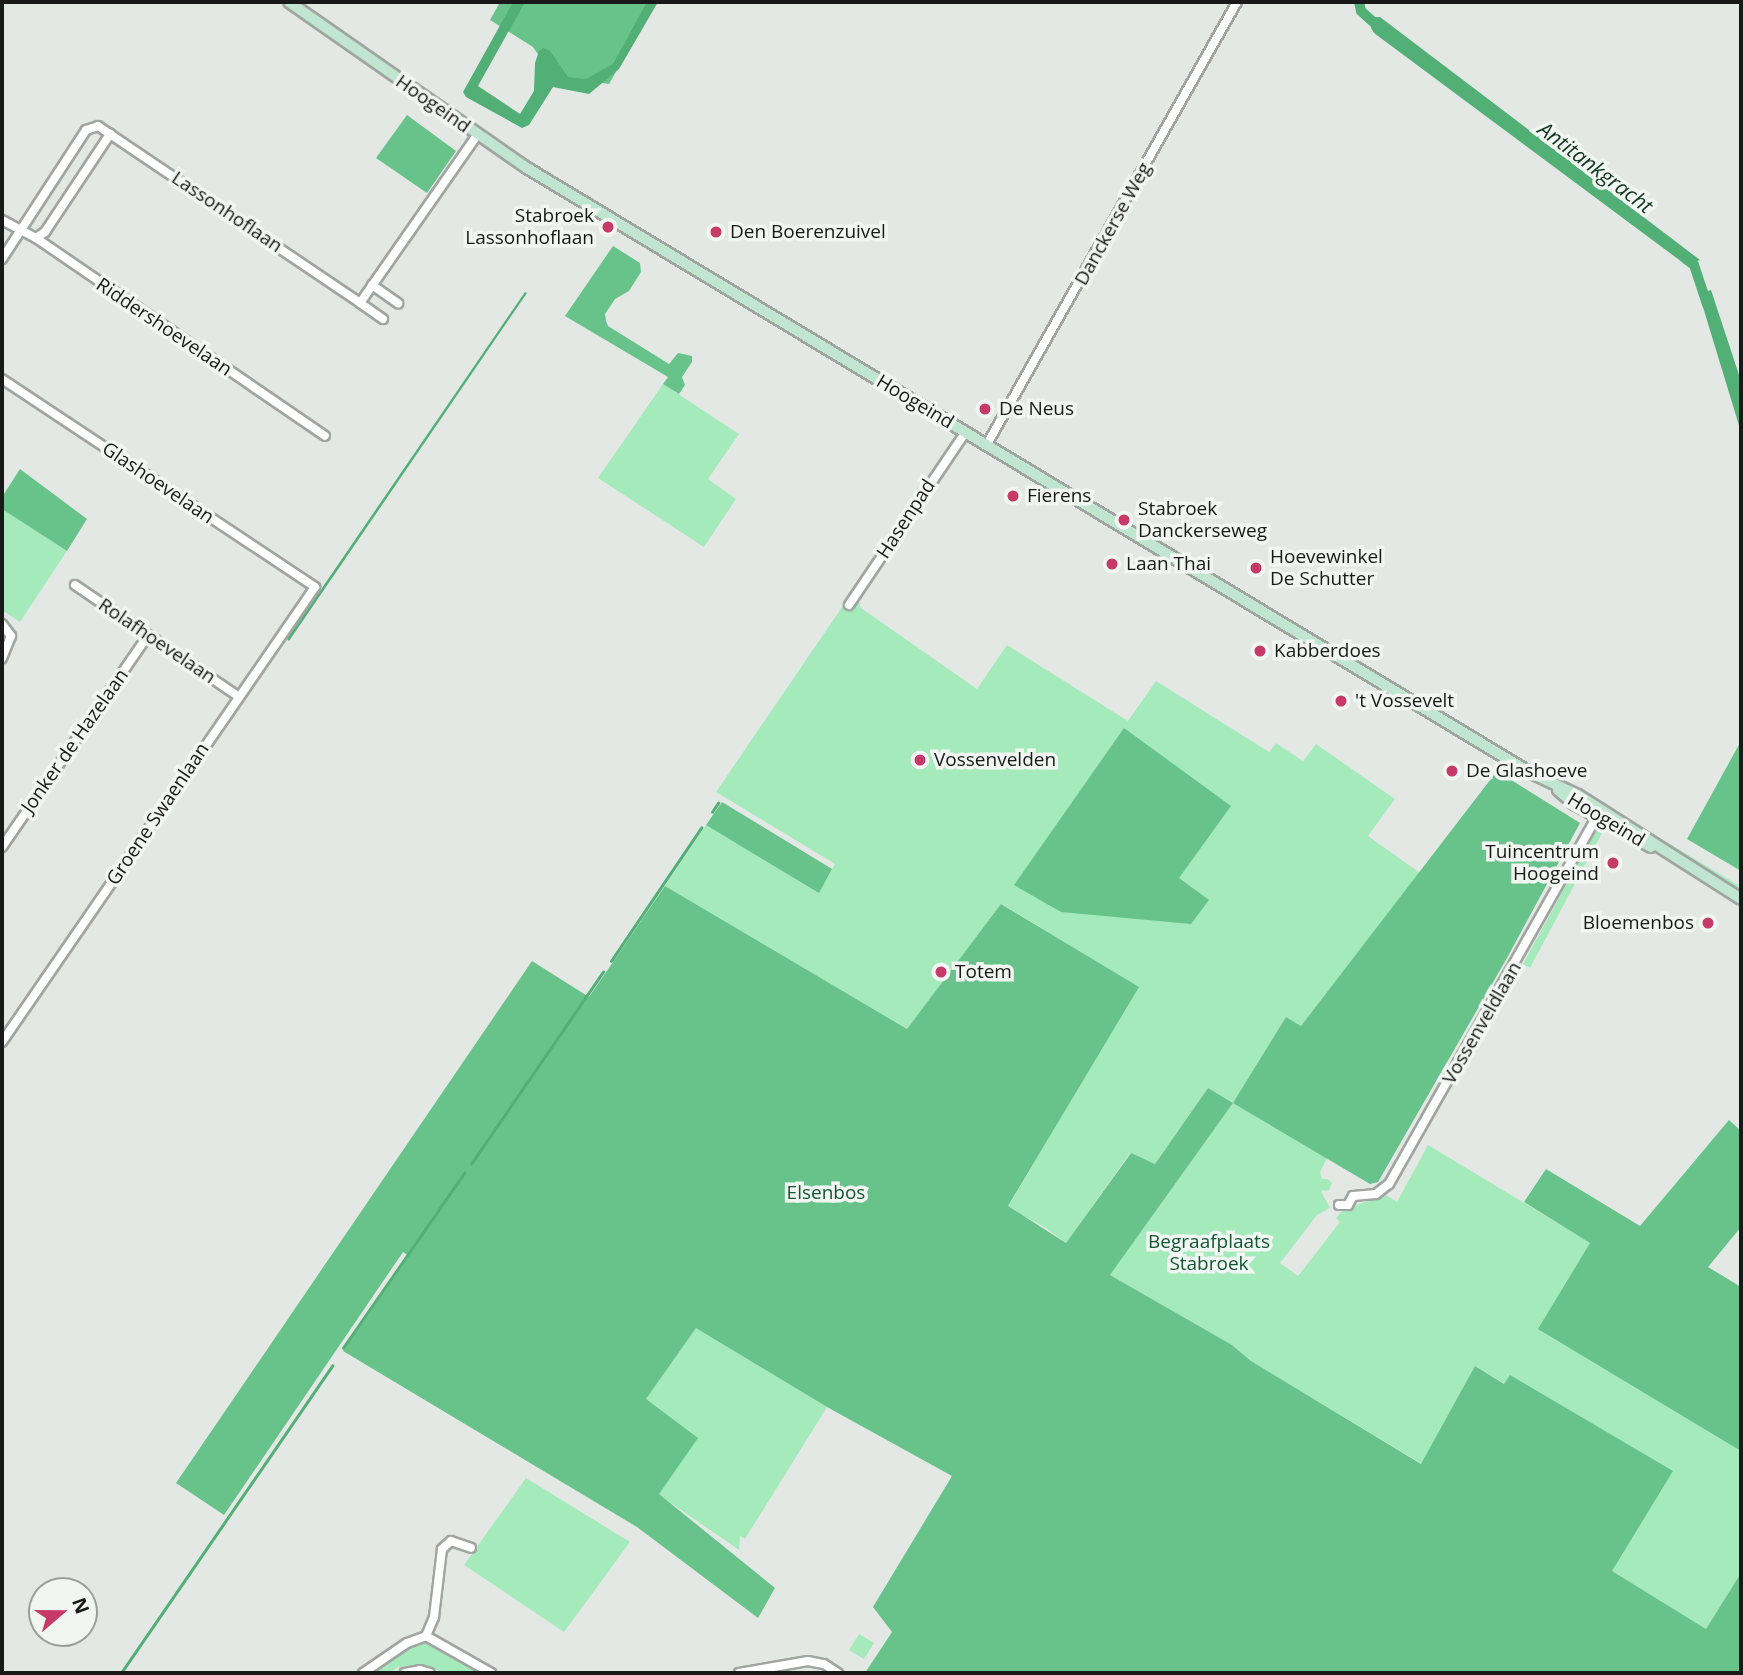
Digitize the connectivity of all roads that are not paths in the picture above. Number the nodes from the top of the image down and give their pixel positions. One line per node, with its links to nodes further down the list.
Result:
1 (289, 2): 4 (main road, Hoogeind)
2 (1237, 2): 16 (street, Danckerse Weg)
3 (110, 134): 6 (street, Lassonhoflaan); 7 (street); 10 (street, Lassonhoflaan)
4 (477, 135): 9 (street); 14 (main road, Hoogeind)
5 (2, 220): 6 (street, Riddershoevelaan)
6 (20, 232): 7 (street, Riddershoevelaan); 8 (street)
7 (36, 238): 15 (street, Riddershoevelaan)
8 (2, 259)
9 (372, 285): 10 (street); 11 (street)
10 (360, 303): 12 (street, Lassonhoflaan)
11 (398, 303)
12 (383, 319)
13 (2, 379): 18 (street, Glashoevelaan)
14 (965, 433): 16 (main road, Hoogeind); 19 (street, Hasenpad)
15 (325, 436)
16 (986, 446): 24 (main road, Hoogeind)
17 (75, 585): 21 (street, Rolafhoevelaan)
18 (314, 587): 23 (street, Groene Swaenlaan)
19 (849, 605)
20 (2, 624): 22 (street)
21 (148, 635): 23 (street, Rolafhoevelaan); 25 (street, Jonker de Hazelaan)
22 (2, 658)
23 (238, 696): 27 (street, Groene Swaenlaan)
24 (1599, 814): 26 (main road, Hoogeind); 28 (street, Vossenveldlaan)
25 (2, 847)
26 (1741, 900)
27 (2, 1042)
28 (1339, 1205)
29 (471, 1548): 30 (street)
30 (426, 1636): 31 (street); 34 (street)
31 (363, 1673)
32 (405, 1673): 33 (street)
33 (430, 1673)
34 (491, 1673)
35 (739, 1673): 36 (street)
36 (838, 1673)

